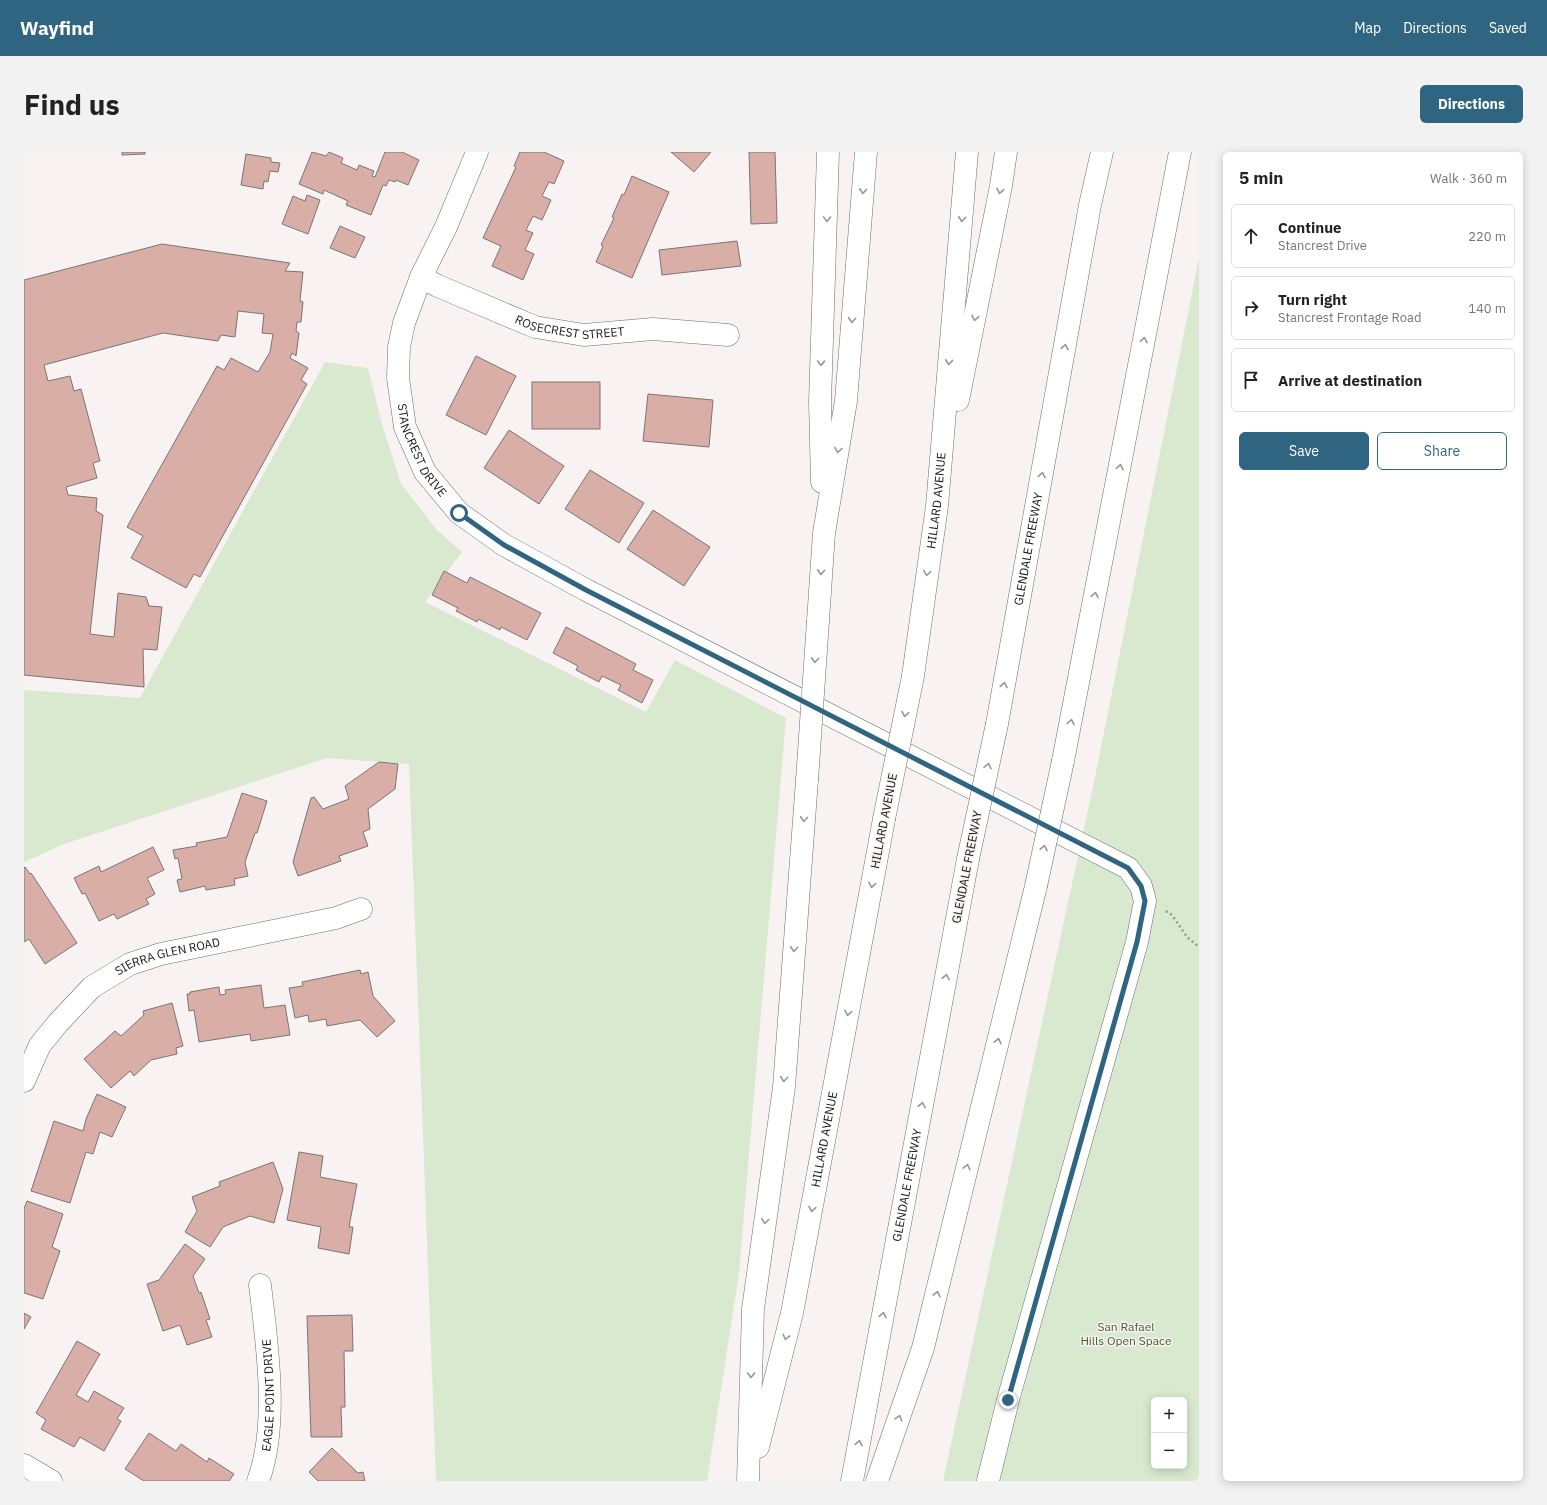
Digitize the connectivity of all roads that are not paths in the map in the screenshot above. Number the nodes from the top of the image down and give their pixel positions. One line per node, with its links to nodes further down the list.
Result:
1 (477, 152): 11 (main road, STANCREST DRIVE)
2 (828, 152): 15 (main road, one-way to 15)
3 (866, 152): 15 (main road, one-way to 15)
4 (967, 152): 14 (main road, HILLARD AVENUE, one-way to 14)
5 (1006, 152): 14 (main road, one-way to 14)
6 (1097, 152): 10 (main road)
7 (1102, 152): 10 (main road)
8 (1180, 152): 12 (main road)
9 (1196, 152): 12 (main road)
10 (1090, 205): 23 (main road, GLENDALE FREEWAY, one-way to 10, bridge)
11 (421, 277): 13 (main road, ROSECREST STREET); 25 (main road, STANCREST DRIVE)
12 (1156, 282): 24 (main road, one-way to 12, bridge)
13 (728, 335)
14 (937, 506): 22 (main road, HILLARD AVENUE, one-way to 22, bridge)
15 (824, 533): 22 (main road, one-way to 22, bridge)
16 (361, 909): 17 (main road, SIERRA GLEN ROAD)
17 (24, 1081)
18 (260, 1285): 21 (main road, EAGLE POINT DRIVE)
19 (24, 1465): 20 (main road)
20 (51, 1481)
21 (258, 1481)
22 (749, 1481)
23 (852, 1481)
24 (877, 1481)
25 (988, 1481)

